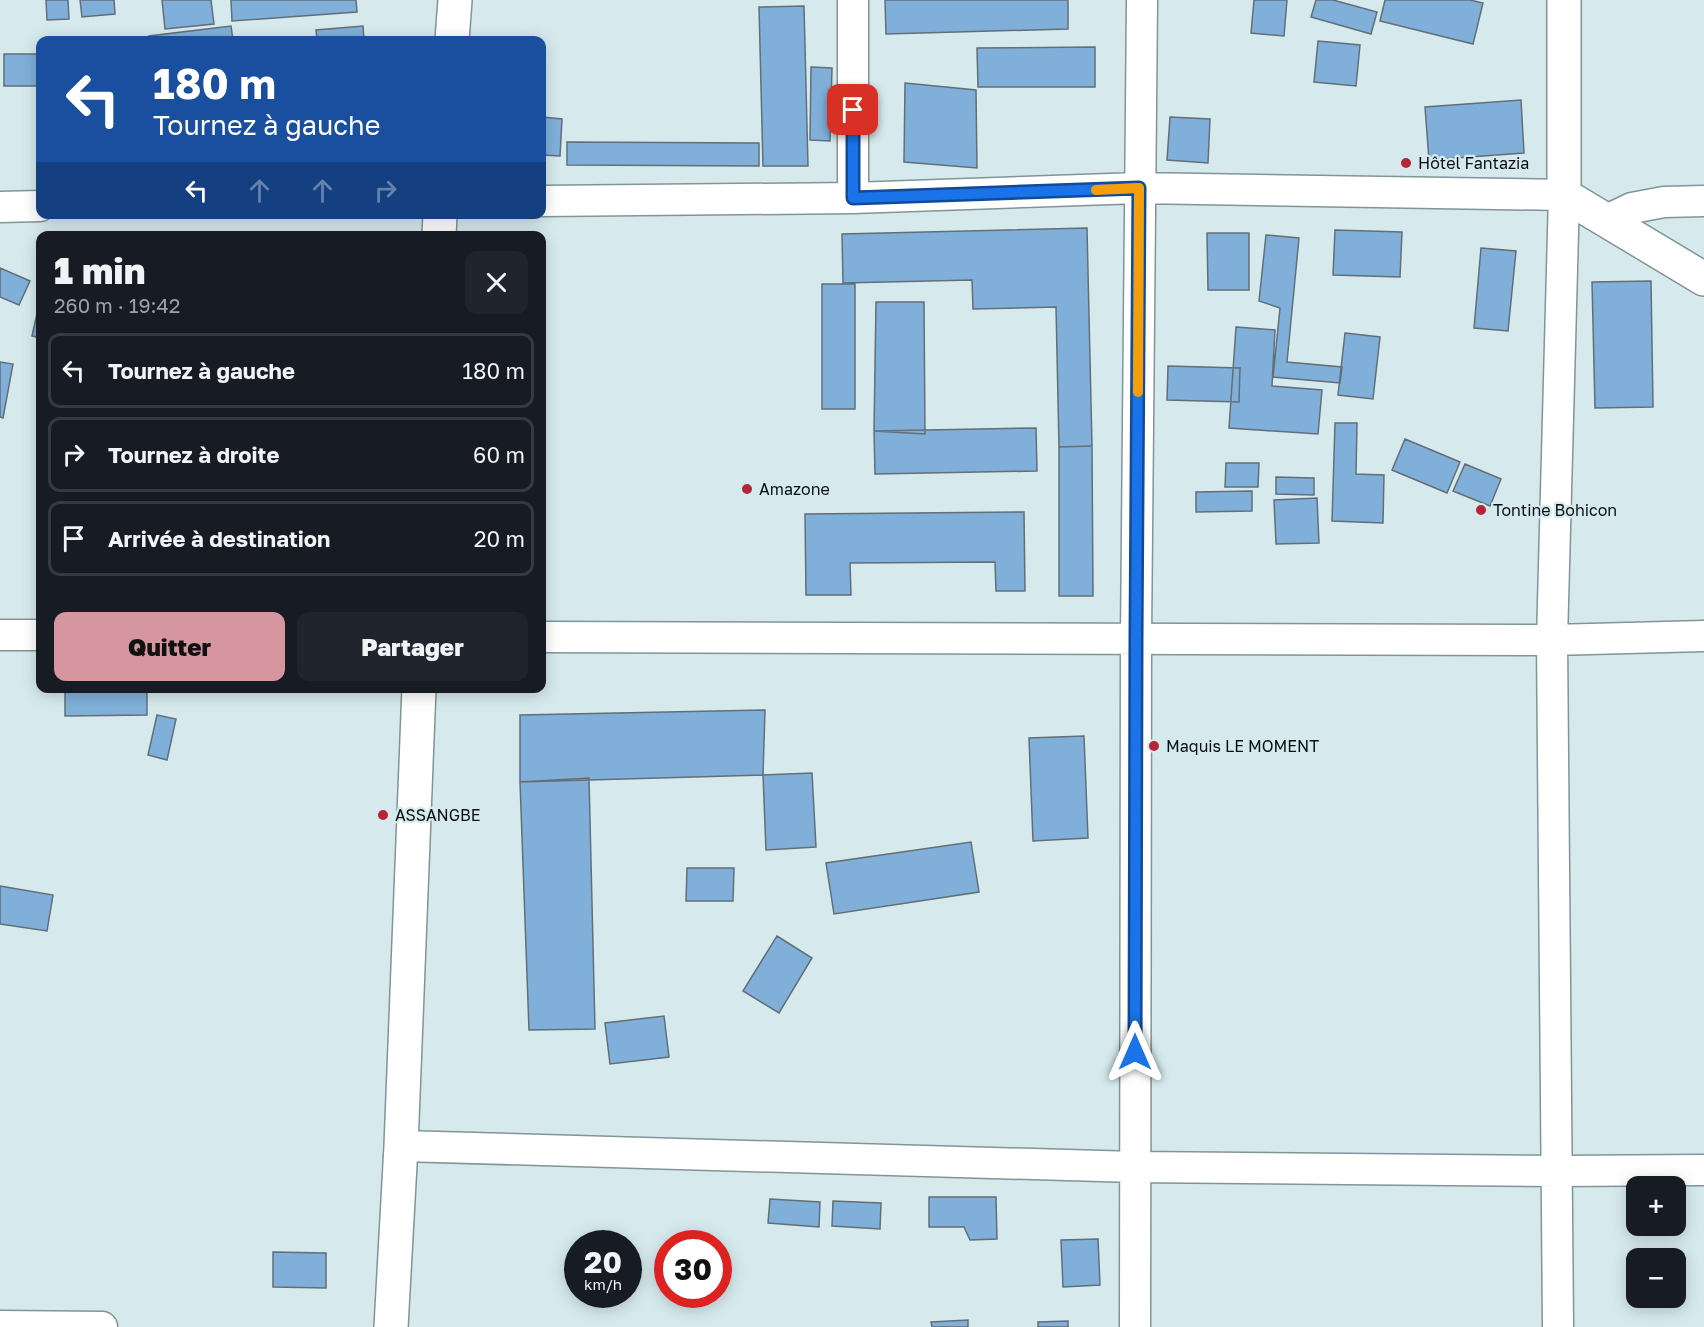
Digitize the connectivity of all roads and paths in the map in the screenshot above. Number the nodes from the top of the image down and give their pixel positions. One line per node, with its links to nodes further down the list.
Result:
1 (455, 0): 5 (street)
2 (853, 0): 8 (street)
3 (1142, 0): 6 (street)
4 (1564, 0): 7 (street)
5 (452, 36)
6 (1139, 188): 7 (street); 8 (street); 19 (street)
7 (1564, 195): 13 (street); 20 (street)
8 (853, 198): 9 (street)
9 (546, 201)
10 (1704, 201): 13 (street)
11 (36, 206): 12 (street)
12 (0, 207)
13 (1606, 220): 14 (street)
14 (1704, 279)
15 (0, 635): 16 (street)
16 (36, 635)
17 (1704, 636): 20 (street)
18 (546, 637): 19 (street)
19 (1136, 638): 20 (street); 23 (street)
20 (1552, 640): 25 (street)
21 (419, 693): 22 (street)
22 (401, 1146): 23 (street); 28 (street)
23 (1135, 1167): 25 (street); 29 (street)
24 (1704, 1170): 25 (street)
25 (1557, 1171): 30 (street)
26 (0, 1326): 27 (street)
27 (102, 1327)
28 (392, 1327)
29 (1134, 1327)
30 (1558, 1327)

